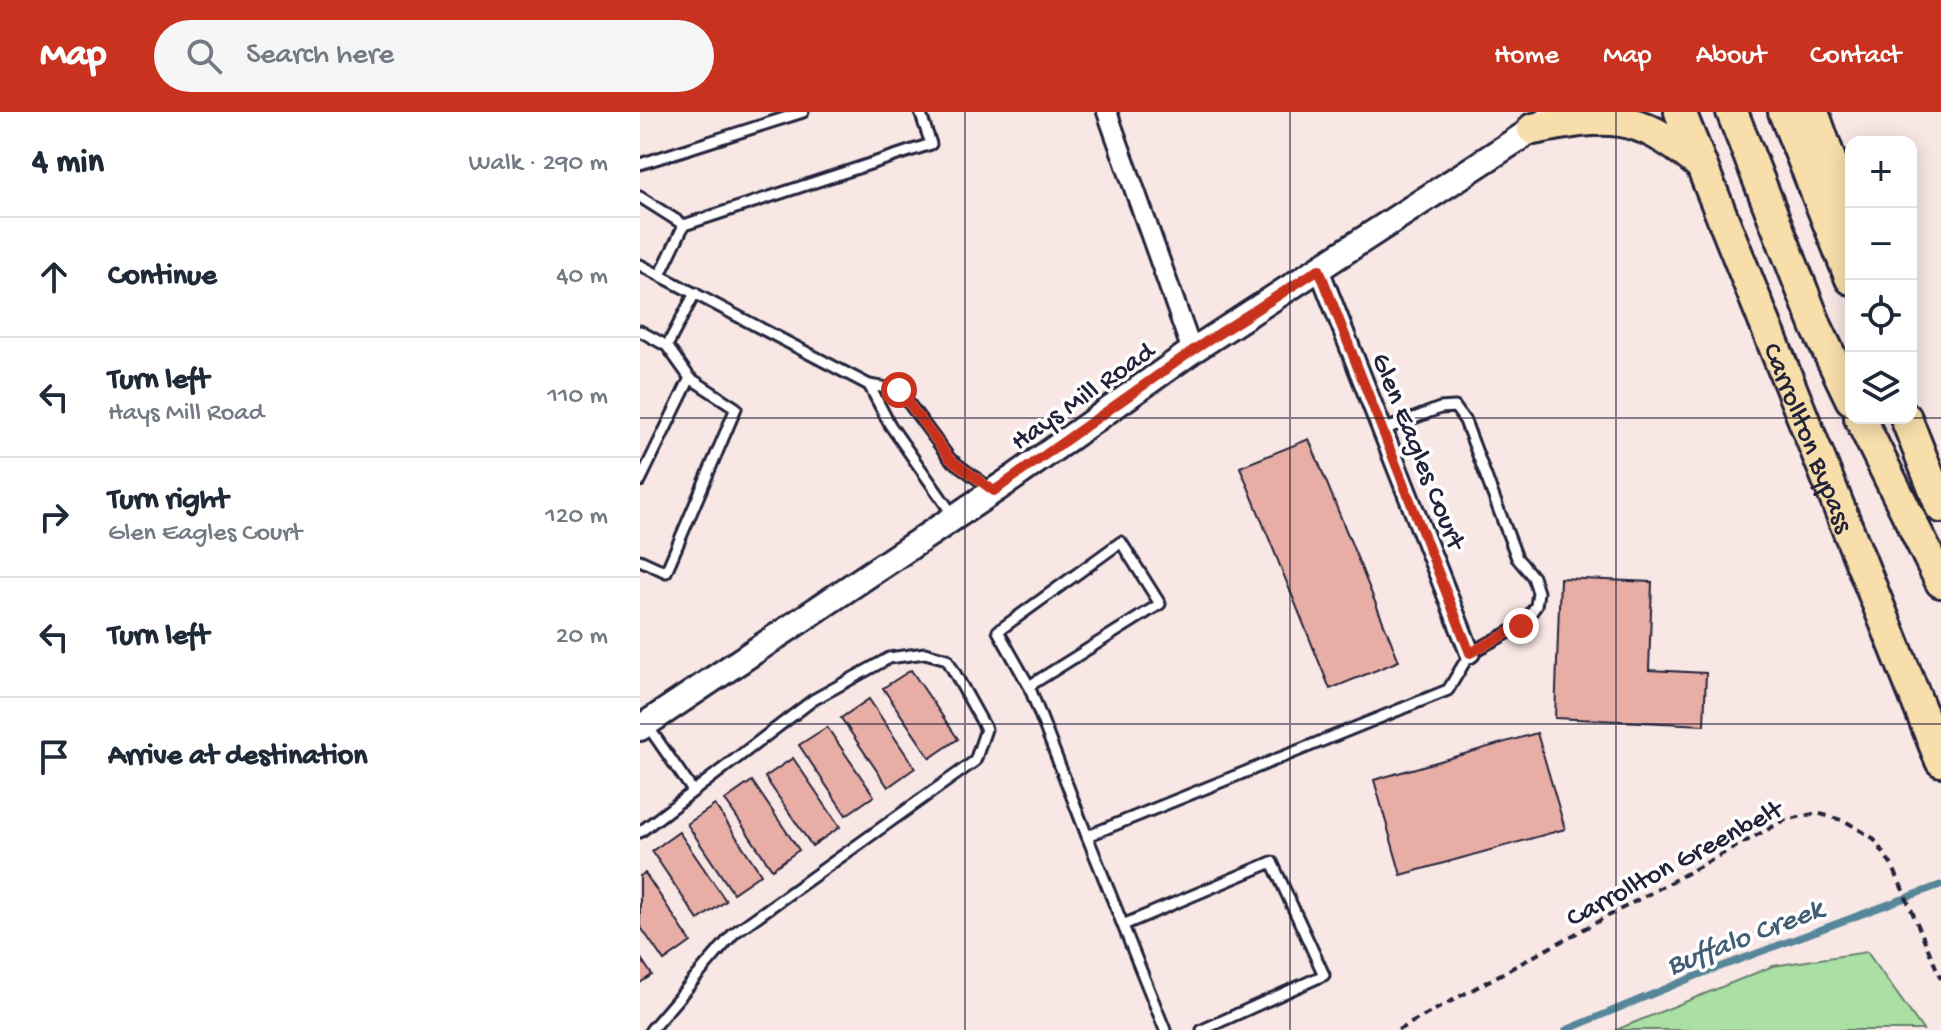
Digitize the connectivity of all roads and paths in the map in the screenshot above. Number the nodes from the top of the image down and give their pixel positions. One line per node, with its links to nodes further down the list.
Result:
1 (803, 112): 10 (lane)
2 (920, 112): 14 (lane)
3 (1107, 112): 22 (street)
4 (1558, 112): 9 (street, Hays Mill Road)
5 (1680, 112): 11 (main road, Carrollton Bypass)
6 (1732, 112): 25 (main road)
7 (1784, 112): 15 (main road)
8 (1813, 112): 13 (main road)
9 (1533, 129): 11 (main road); 17 (street, Hays Mill Road)
10 (640, 164)
11 (1703, 168): 38 (main road, Carrollton Bypass)
12 (640, 197): 14 (lane)
13 (1847, 208)
14 (684, 225): 18 (lane)
15 (1845, 264)
16 (640, 265): 18 (lane)
17 (1319, 269): 22 (street, Hays Mill Road); 28 (street, Glen Eagles Court)
18 (660, 275): 19 (lane)
19 (695, 293): 21 (lane); 24 (lane)
20 (640, 331): 21 (lane)
21 (667, 346): 23 (lane)
22 (1192, 351): 30 (street, Hays Mill Road)
23 (690, 378): 29 (lane); 33 (lane)
24 (869, 385): 30 (lane); 32 (lane)
25 (1845, 386)
26 (1863, 424): 34 (main road)
27 (1908, 424): 31 (main road)
28 (1383, 430): 35 (street, Glen Eagles Court); 35 (lane)
29 (640, 481)
30 (994, 491): 32 (street, Hays Mill Road)
31 (1941, 507)
32 (954, 517): 37 (street, Hays Mill Road)
33 (640, 560)
34 (1941, 582)
35 (1470, 653): 41 (lane)
36 (1029, 686): 36 (lane); 41 (lane)
37 (643, 726): 39 (lane)
38 (1941, 761)
39 (693, 791): 40 (lane); 44 (lane)
40 (640, 832)
41 (1087, 836): 42 (lane)
42 (1123, 925): 45 (lane); 46 (lane)
43 (1941, 979): 47 (path, Carrollton Greenbelt)
44 (651, 1030)
45 (1165, 1030)
46 (1202, 1030)
47 (1398, 1030)

